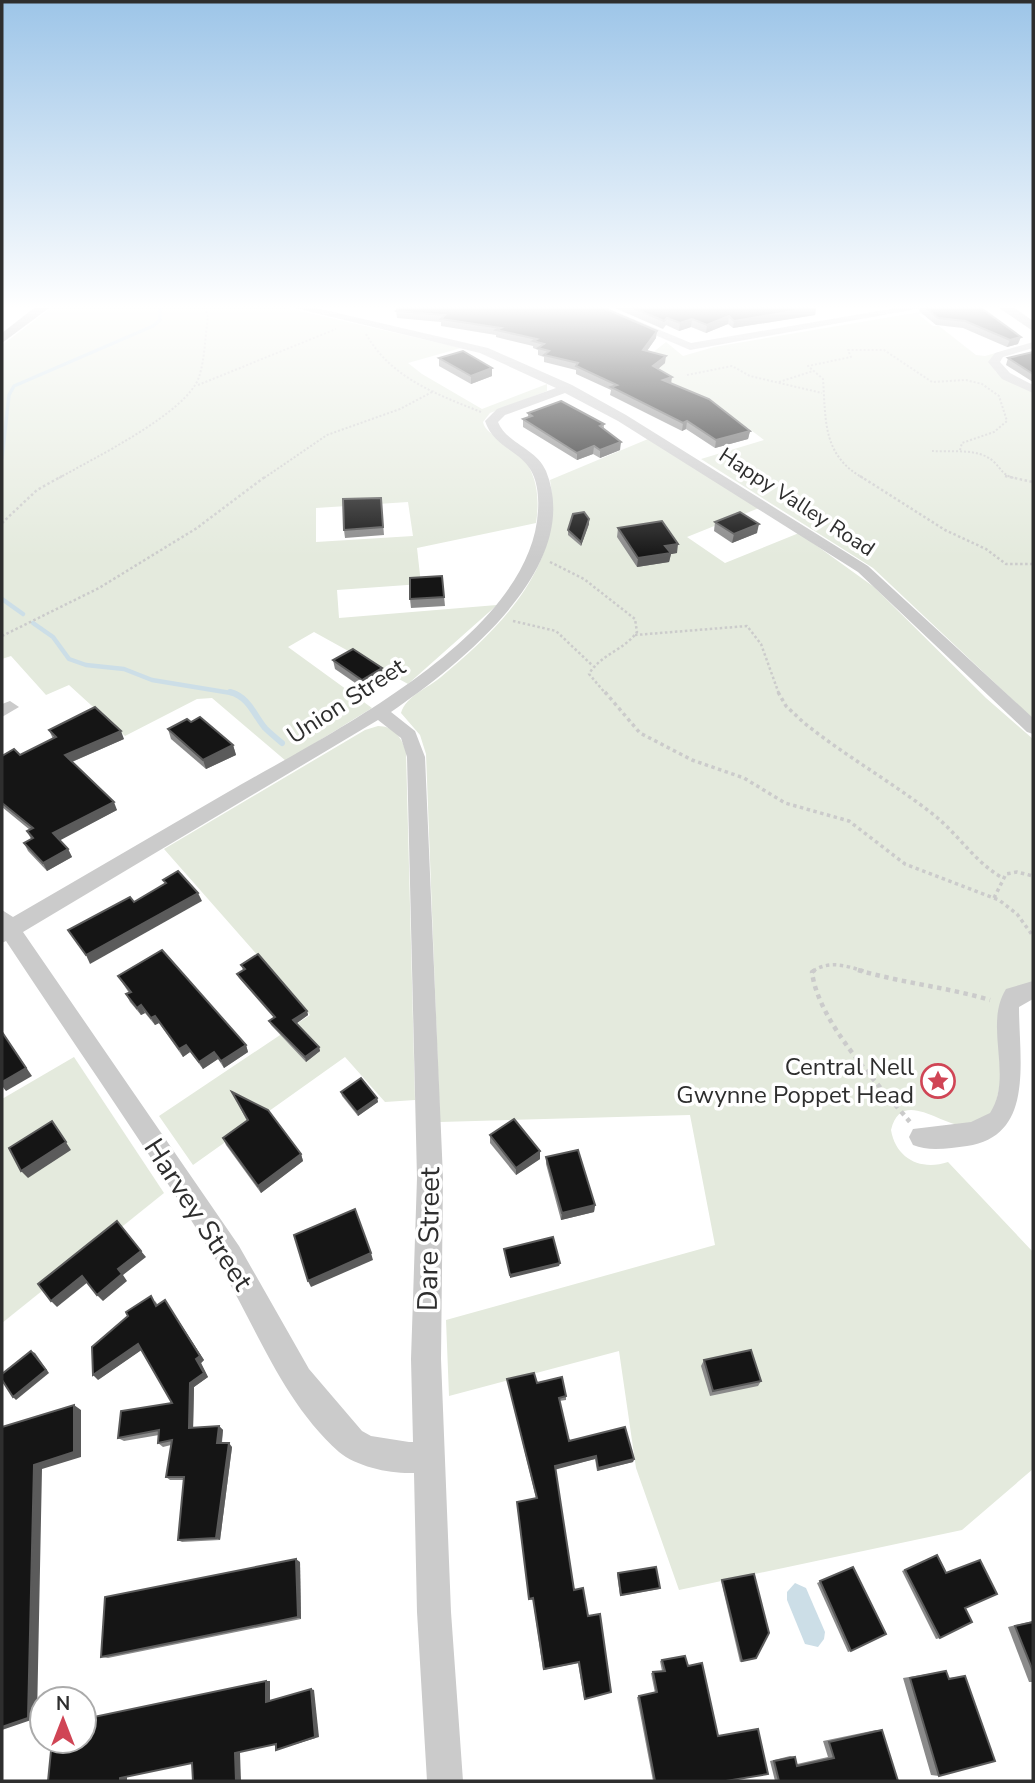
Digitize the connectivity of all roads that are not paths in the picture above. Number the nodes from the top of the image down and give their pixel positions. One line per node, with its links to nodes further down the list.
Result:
1 (560, 391): 3 (street, Union Street)
2 (574, 391): 4 (street, Happy Valley Road)
3 (379, 712): 5 (street, Union Street); 8 (street, Dare Street)
4 (1033, 728)
5 (4, 927): 8 (street, Harvey Street)
6 (1019, 997): 7 (street)
7 (922, 1137)
8 (429, 1457): 9 (street, Dare Street)
9 (445, 1781)

